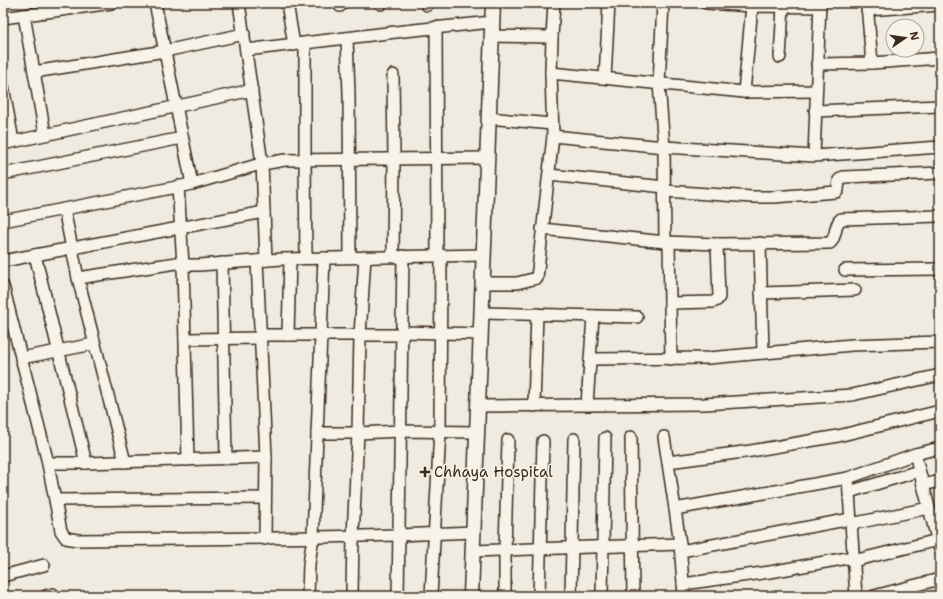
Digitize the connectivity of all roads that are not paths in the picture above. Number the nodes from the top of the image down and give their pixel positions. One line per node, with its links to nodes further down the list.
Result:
1 (112, 3): 15 (street)
2 (155, 3): 25 (street)
3 (239, 3): 19 (street)
4 (287, 3): 23 (street)
5 (493, 3): 18 (main road)
6 (554, 3): 20 (street)
7 (609, 3): 33 (street)
8 (663, 3): 34 (street)
9 (706, 3): 12 (street)
10 (820, 5): 14 (street); 29 (street)
11 (940, 5): 13 (street)
12 (752, 6): 14 (street); 38 (street)
13 (867, 6): 28 (street)
14 (784, 7): 26 (street)
15 (24, 15): 16 (street); 30 (street)
16 (3, 18)
17 (436, 27): 18 (street); 21 (street); 53 (street)
18 (492, 29): 20 (street); 42 (main road)
19 (244, 34): 24 (street); 25 (street)
20 (552, 37): 31 (street)
21 (347, 38): 22 (street); 51 (street)
22 (306, 43): 23 (street); 55 (street)
23 (294, 45): 24 (street)
24 (246, 50): 36 (street)
25 (165, 51): 30 (street); 40 (street)
26 (780, 57)
27 (940, 58): 28 (street)
28 (872, 63): 29 (street)
29 (817, 64): 37 (street)
30 (34, 72): 44 (street)
31 (551, 73): 33 (street); 43 (street)
32 (393, 75): 52 (street)
33 (605, 78): 34 (street)
34 (659, 84): 38 (street); 48 (street)
35 (3, 86): 47 (street)
36 (252, 90): 40 (street); 56 (street)
37 (816, 91): 38 (street); 41 (street)
38 (744, 92)
39 (940, 106): 41 (street)
40 (176, 107): 44 (street); 46 (street)
41 (815, 111): 50 (street)
42 (488, 118): 43 (street); 54 (main road)
43 (552, 124): 45 (street)
44 (45, 134): 47 (street)
45 (553, 136): 48 (street); 59 (street)
46 (182, 138): 58 (street); 60 (street)
47 (8, 143)
48 (664, 147): 50 (street); 62 (street)
49 (940, 147): 50 (street)
50 (814, 156)
51 (349, 158): 52 (street); 55 (street); 77 (street)
52 (394, 158): 53 (street); 76 (street)
53 (437, 158): 54 (street); 74 (street)
54 (487, 158): 75 (main road)
55 (305, 159): 56 (street); 79 (street)
56 (262, 163): 60 (street); 64 (street)
57 (940, 172): 62 (street)
58 (3, 174)
59 (548, 175): 62 (street); 68 (street)
60 (192, 184): 61 (street)
61 (178, 186): 63 (street); 67 (street)
62 (665, 189): 69 (street)
63 (64, 209): 66 (street); 72 (street)
64 (264, 212): 67 (street); 82 (street)
65 (940, 216): 70 (street)
66 (3, 221)
67 (181, 227): 72 (street); 84 (street)
68 (542, 229): 69 (street); 89 (street)
69 (667, 243): 71 (street); 93 (street)
70 (760, 243): 71 (street); 92 (street)
71 (717, 244): 93 (street)
72 (72, 248): 73 (street); 88 (street)
73 (35, 255): 83 (street); 109 (street)
74 (439, 255): 75 (street); 76 (street); 99 (street)
75 (484, 255): 89 (main road)
76 (398, 256): 78 (street); 98 (street)
77 (350, 257): 78 (street); 80 (street)
78 (365, 257): 103 (street)
79 (306, 258): 80 (street); 81 (street)
80 (324, 258): 102 (street)
81 (290, 259): 82 (street); 101 (street)
82 (262, 260): 85 (street); 104 (street)
83 (3, 261)
84 (183, 263): 85 (street); 88 (street); 106 (street)
85 (222, 263): 105 (street)
86 (940, 269): 87 (street)
87 (845, 270)
88 (78, 278): 108 (street)
89 (483, 283): 94 (main road)
90 (855, 290): 92 (street)
91 (4, 293): 111 (street)
92 (761, 293): 110 (street)
93 (670, 303): 113 (street)
94 (482, 313): 95 (street); 100 (main road)
95 (537, 314): 96 (street); 117 (street)
96 (593, 316): 97 (street); 112 (street)
97 (637, 317)
98 (402, 333): 99 (street); 103 (street); 119 (street)
99 (441, 333): 100 (street); 120 (street)
100 (481, 334): 116 (main road)
101 (288, 335): 102 (street); 104 (street)
102 (320, 335): 103 (street); 122 (street)
103 (360, 335): 123 (street)
104 (261, 337): 105 (street); 132 (street)
105 (224, 338): 106 (street); 133 (street)
106 (185, 339): 134 (street)
107 (940, 342): 110 (street)
108 (94, 344): 109 (street); 135 (street)
109 (59, 351): 111 (street); 138 (street)
110 (763, 353): 113 (street)
111 (21, 358): 137 (street)
112 (590, 359): 113 (street); 115 (street)
113 (671, 359)
114 (940, 375): 115 (street)
115 (587, 405): 117 (street)
116 (478, 406): 117 (street); 121 (main road)
117 (534, 406)
118 (940, 411): 136 (street)
119 (400, 430): 120 (street); 123 (street); 151 (street)
120 (440, 431): 121 (street); 150 (street)
121 (477, 432): 149 (main road)
122 (317, 433): 123 (street); 153 (street)
123 (358, 433): 152 (street)
124 (631, 437): 156 (street)
125 (664, 437): 136 (street)
126 (605, 438): 157 (street)
127 (574, 439): 158 (street)
128 (508, 440): 161 (street)
129 (543, 441): 160 (street)
130 (940, 448): 131 (street)
131 (915, 454): 139 (street); 140 (street)
132 (266, 457): 133 (street); 144 (street)
133 (226, 458): 134 (street)
134 (188, 460): 135 (street)
135 (125, 462): 138 (street)
136 (668, 462): 146 (street)
137 (48, 463): 138 (street); 145 (street)
138 (86, 463)
139 (919, 471): 142 (street); 143 (street)
140 (848, 478): 143 (street); 146 (street)
141 (940, 481): 142 (street)
142 (923, 486): 147 (street)
143 (849, 492): 148 (street)
144 (266, 498): 145 (street); 154 (street)
145 (56, 500): 154 (street)
146 (675, 510): 159 (street)
147 (934, 514): 148 (street); 155 (street)
148 (851, 522): 159 (street); 163 (street)
149 (474, 532): 150 (street); 162 (main road)
150 (433, 534): 151 (street); 171 (street)
151 (399, 535): 152 (street); 170 (street)
152 (353, 536): 153 (street); 169 (street)
153 (313, 537): 154 (street); 168 (street)
154 (265, 538)
155 (939, 545): 163 (street)
156 (633, 546): 157 (street); 159 (street); 177 (street)
157 (602, 547): 158 (street); 176 (street)
158 (572, 548): 160 (street); 175 (street)
159 (680, 548): 167 (street)
160 (539, 549): 161 (street); 174 (street)
161 (505, 550): 162 (street); 173 (street)
162 (473, 551): 172 (main road)
163 (853, 559): 167 (street); 179 (street)
164 (44, 564): 165 (street)
165 (3, 576)
166 (940, 579): 180 (street)
167 (683, 584): 178 (street)
168 (308, 596)
169 (352, 596)
170 (398, 596)
171 (431, 596)
172 (471, 596)
173 (505, 596)
174 (539, 596)
175 (571, 596)
176 (602, 596)
177 (633, 596)
178 (684, 596)
179 (856, 596)
180 (874, 596)

